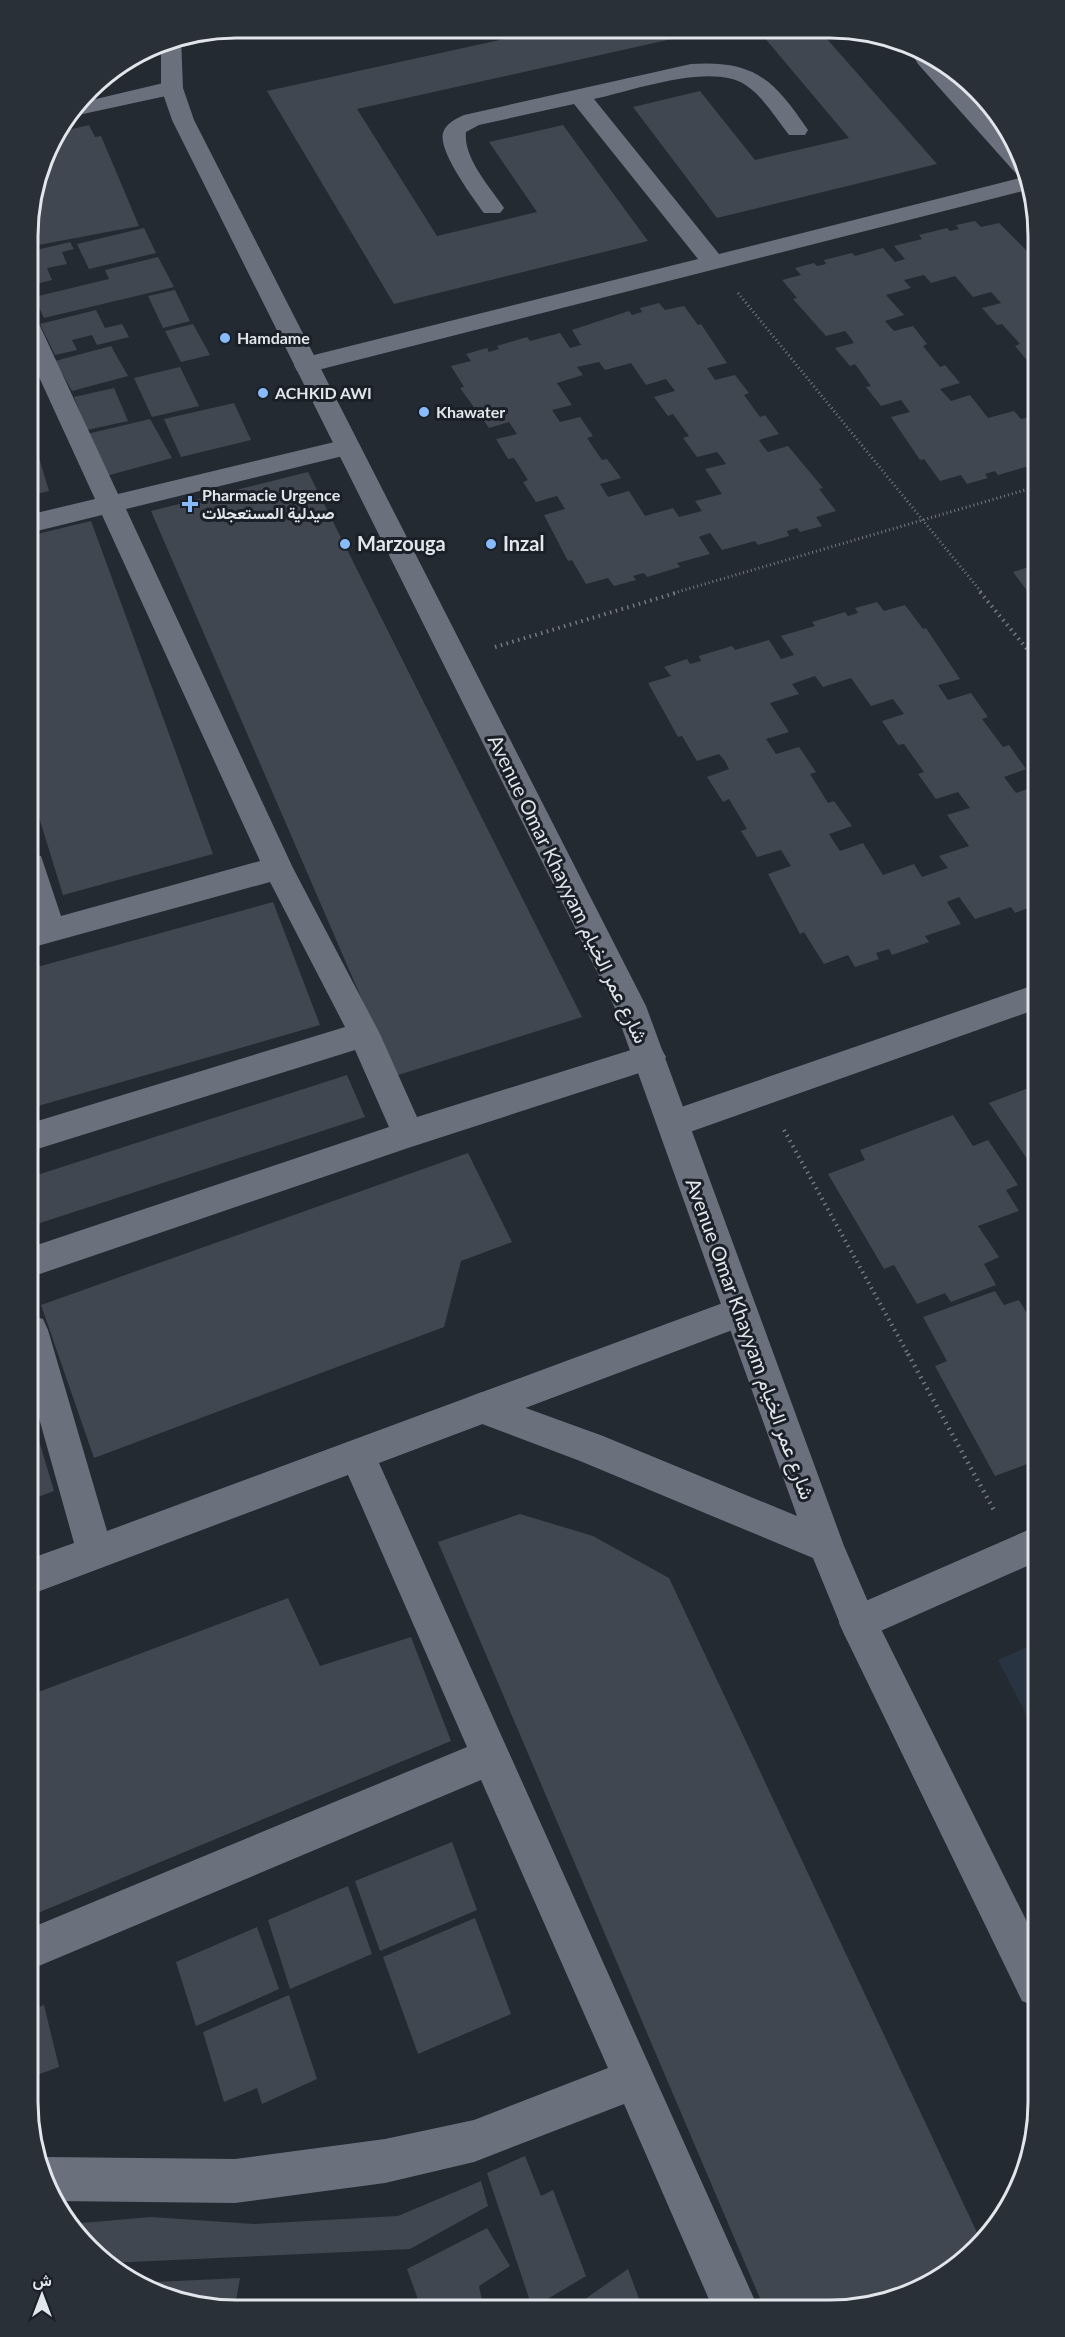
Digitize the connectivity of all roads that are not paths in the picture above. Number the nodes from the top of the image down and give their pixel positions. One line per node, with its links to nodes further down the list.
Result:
1 (173, 48): 3 (street, Avenue Omar Khayyam شارع عمر الخيام)
2 (933, 67): 7 (street)
3 (172, 88): 5 (street); 12 (street, Avenue Omar Khayyam شارع عمر الخيام)
4 (580, 97): 6 (street); 9 (street); 10 (street)
5 (83, 109)
6 (797, 130)
7 (1008, 151)
8 (1021, 184): 10 (street)
9 (492, 208)
10 (713, 262): 12 (street)
11 (38, 348): 14 (street)
12 (306, 365): 13 (street, Avenue Omar Khayyam شارع عمر الخيام)
13 (348, 447): 14 (street); 20 (street, Avenue Omar Khayyam شارع عمر الخيام)
14 (110, 504): 15 (street); 16 (street)
15 (38, 522)
16 (278, 868): 17 (street); 19 (street)
17 (40, 933)
18 (1028, 999): 21 (street)
19 (364, 1034): 22 (street); 23 (street)
20 (650, 1057): 21 (street, Avenue Omar Khayyam شارع عمر الخيام); 22 (street)
21 (673, 1124): 25 (street, Avenue Omar Khayyam شارع عمر الخيام)
22 (408, 1134): 24 (street)
23 (38, 1135)
24 (38, 1260)
25 (740, 1312): 27 (street); 29 (street, Avenue Omar Khayyam شارع عمر الخيام)
26 (38, 1354): 31 (street)
27 (482, 1408): 28 (street); 29 (street)
28 (357, 1455): 31 (street); 34 (street)
29 (826, 1546): 33 (street, Avenue Omar Khayyam شارع عمر الخيام)
30 (1026, 1548): 33 (street)
31 (95, 1553): 32 (street)
32 (38, 1574)
33 (858, 1623): 36 (street, Avenue Omar Khayyam شارع عمر الخيام)
34 (491, 1756): 35 (street); 37 (street)
35 (38, 1946)
36 (1027, 1966)
37 (635, 2079): 38 (street); 39 (street)
38 (54, 2179)
39 (732, 2300)

